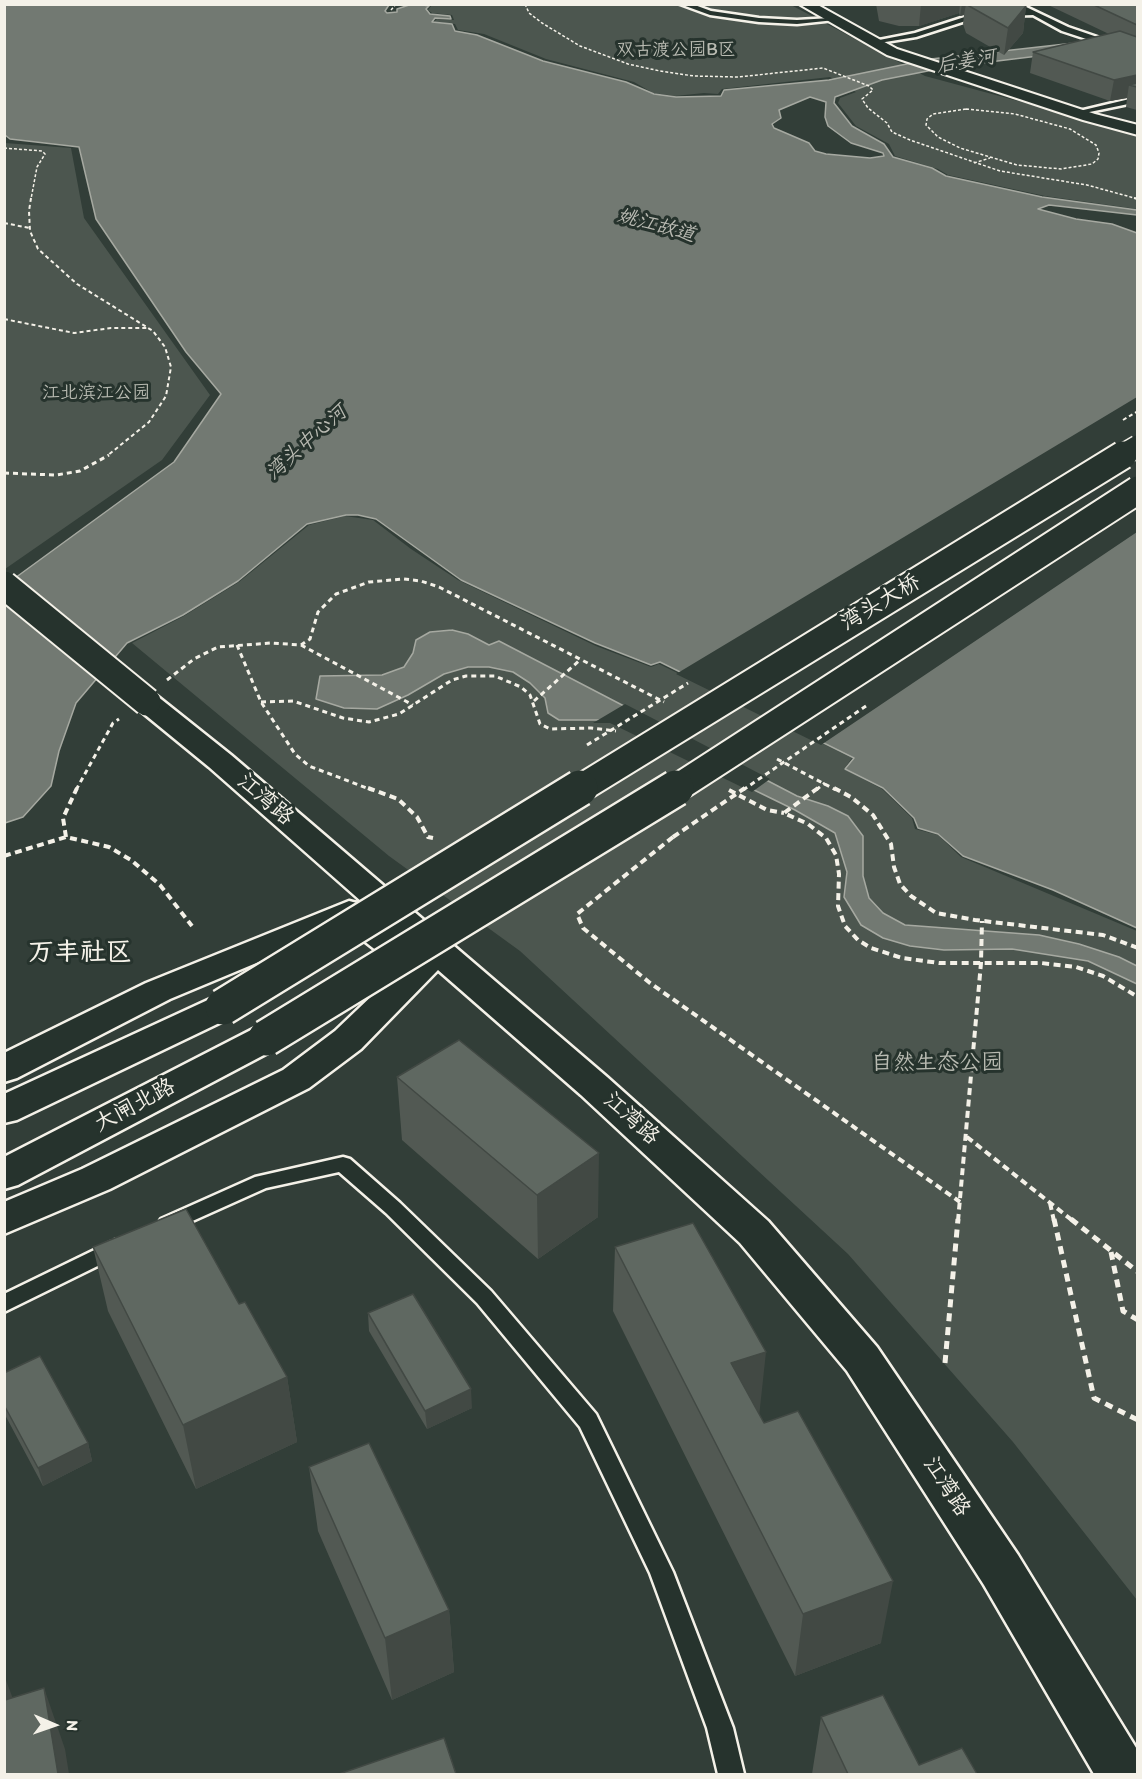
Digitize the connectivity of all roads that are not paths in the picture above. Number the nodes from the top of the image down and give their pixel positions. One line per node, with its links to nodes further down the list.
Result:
1 (683, 4): 5 (lane)
2 (805, 4): 5 (street)
3 (1018, 4): 4 (lane)
4 (1034, 13): 6 (lane); 7 (lane)
5 (831, 20): 6 (street)
6 (873, 42): 9 (street)
7 (1137, 54)
8 (1137, 99): 9 (lane)
9 (1076, 113): 10 (street)
10 (1137, 130)
11 (1137, 446): 16 (main road, 湾头大桥, bridge)
12 (1137, 490): 14 (main road, 湾头大桥, bridge)
13 (4, 585): 21 (main road, 江湾路, bridge)
14 (266, 1038): 17 (main road, 大闸北路)
15 (4, 1069): 18 (main road)
16 (4, 1110)
17 (4, 1175)
18 (4, 1220)
19 (4, 1304): 20 (lane)
20 (731, 1774)
21 (1122, 1774)

